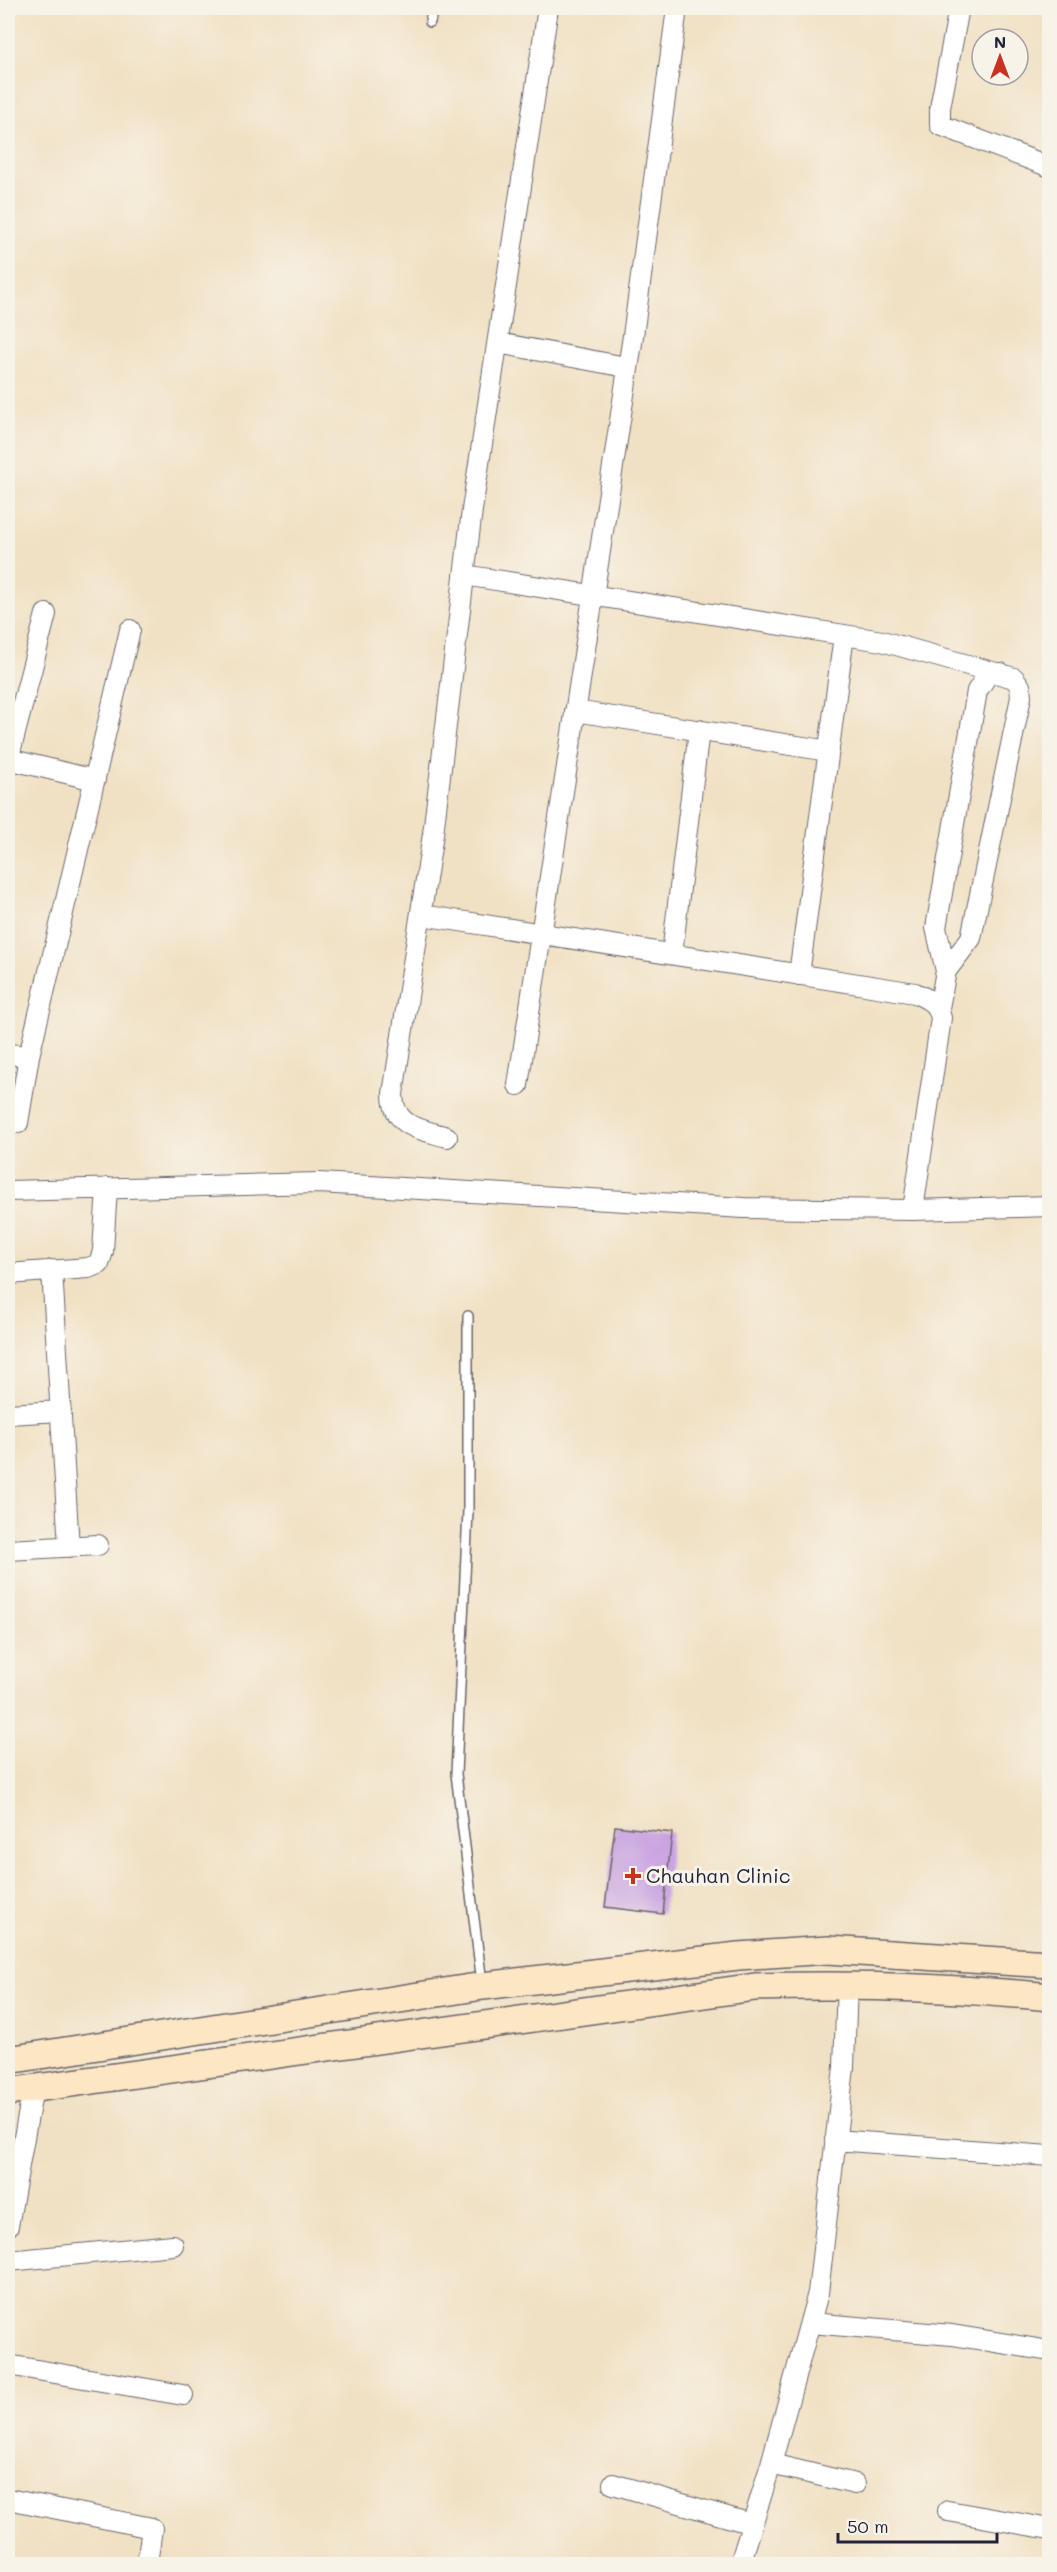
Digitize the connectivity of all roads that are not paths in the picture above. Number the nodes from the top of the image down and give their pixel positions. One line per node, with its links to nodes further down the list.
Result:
1 (433, 8): 5 (lane)
2 (548, 8): 7 (street)
3 (677, 8): 8 (street)
4 (959, 8): 6 (street)
5 (430, 22)
6 (1050, 167)
7 (498, 343): 8 (street); 9 (street)
8 (626, 367): 10 (street)
9 (464, 575): 10 (street); 20 (street)
10 (592, 595): 13 (street); 15 (street)
11 (46, 614): 18 (street)
12 (130, 630): 19 (street)
13 (844, 635): 14 (street); 17 (street)
14 (1001, 673): 23 (street); 23 (street)
15 (575, 711): 16 (street); 21 (street)
16 (699, 730): 17 (street); 22 (street)
17 (829, 751): 24 (street)
18 (8, 759): 19 (street)
19 (95, 780): 27 (street)
20 (422, 915): 21 (street); 30 (street)
21 (542, 933): 22 (street); 28 (street)
22 (672, 954): 24 (street)
23 (946, 971): 25 (street)
24 (799, 975): 25 (street)
25 (939, 1008): 34 (street)
26 (8, 1054): 27 (street)
27 (29, 1056): 29 (street)
28 (518, 1085)
29 (18, 1123)
30 (447, 1137)
31 (107, 1188): 32 (street); 34 (street); 35 (street)
32 (8, 1191)
33 (1050, 1206): 34 (street)
34 (913, 1210)
35 (52, 1270): 36 (street); 38 (street)
36 (8, 1274)
37 (468, 1316): 45 (lane)
38 (61, 1412): 39 (street); 41 (street)
39 (8, 1414)
40 (98, 1545): 41 (street)
41 (69, 1547): 42 (street)
42 (8, 1550)
43 (1050, 1964): 45 (main road)
44 (847, 1984): 46 (main road); 48 (main road); 49 (street)
45 (483, 1986): 47 (main road)
46 (1050, 1997)
47 (8, 2060)
48 (20, 2090): 51 (street)
49 (835, 2140): 50 (street); 54 (street)
50 (1050, 2156)
51 (8, 2226)
52 (173, 2245): 53 (street)
53 (8, 2261)
54 (810, 2323): 55 (street); 58 (street)
55 (1050, 2351)
56 (8, 2365): 57 (street)
57 (183, 2395)
58 (771, 2464): 60 (street); 63 (street)
59 (613, 2484): 63 (street)
60 (855, 2484)
61 (8, 2499): 65 (street)
62 (948, 2511): 64 (street)
63 (752, 2524): 66 (street)
64 (1050, 2529)
65 (147, 2565)
66 (740, 2565)

